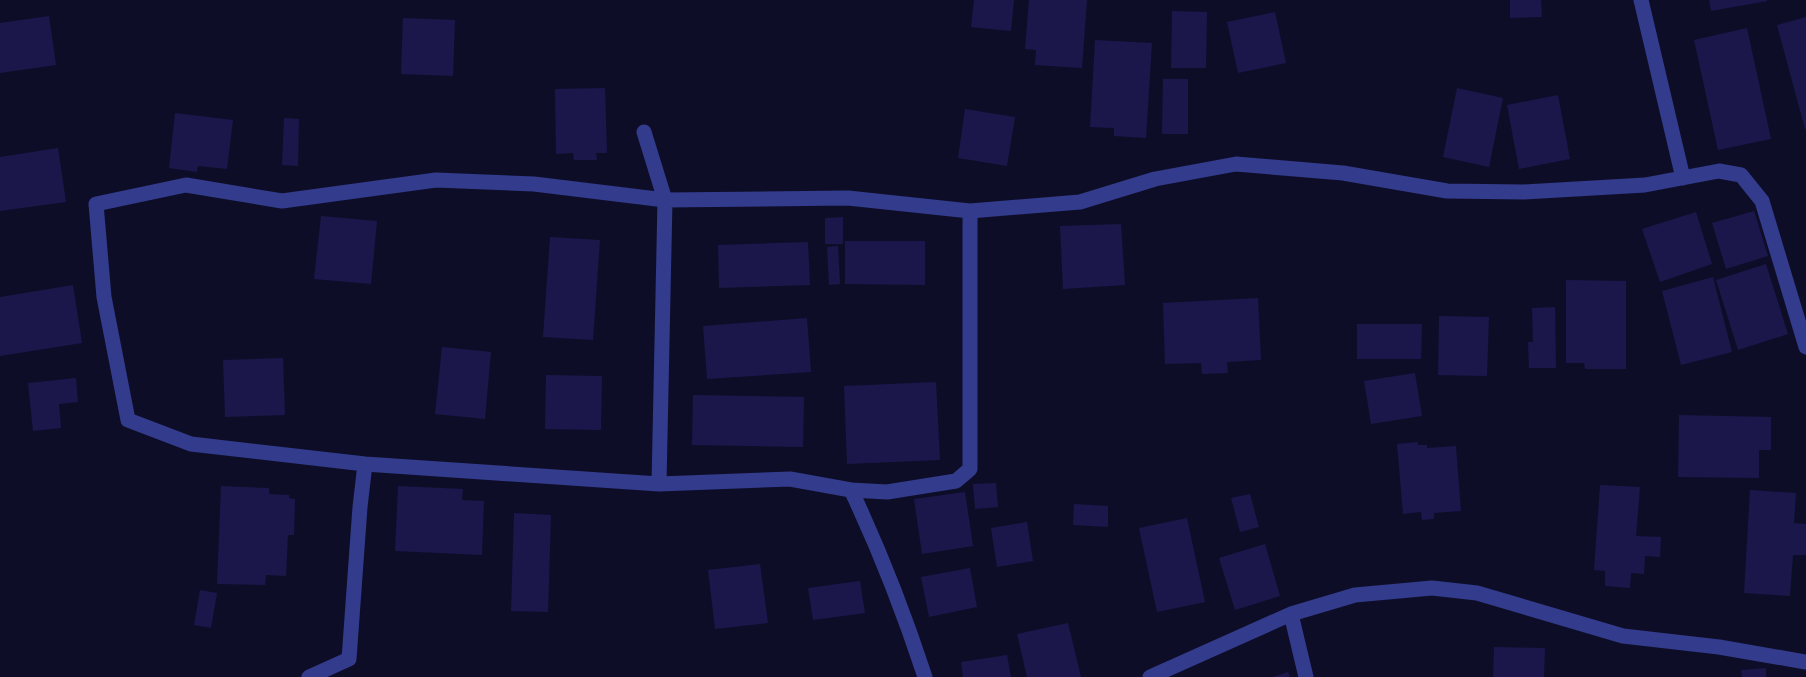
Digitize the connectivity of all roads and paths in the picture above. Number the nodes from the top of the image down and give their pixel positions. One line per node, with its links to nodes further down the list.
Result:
1 (1641, 0): 3 (street)
2 (644, 132): 4 (street)
3 (1683, 178): 5 (street); 6 (street)
4 (665, 200): 5 (street); 7 (street); 8 (street)
5 (970, 212): 9 (street)
6 (1806, 347)
7 (365, 464): 8 (street); 12 (street)
8 (659, 484): 9 (street)
9 (851, 490): 13 (street)
10 (1291, 614): 11 (street); 14 (street); 15 (street)
11 (1806, 662)
12 (309, 677)
13 (926, 677)
14 (1150, 677)
15 (1306, 677)

